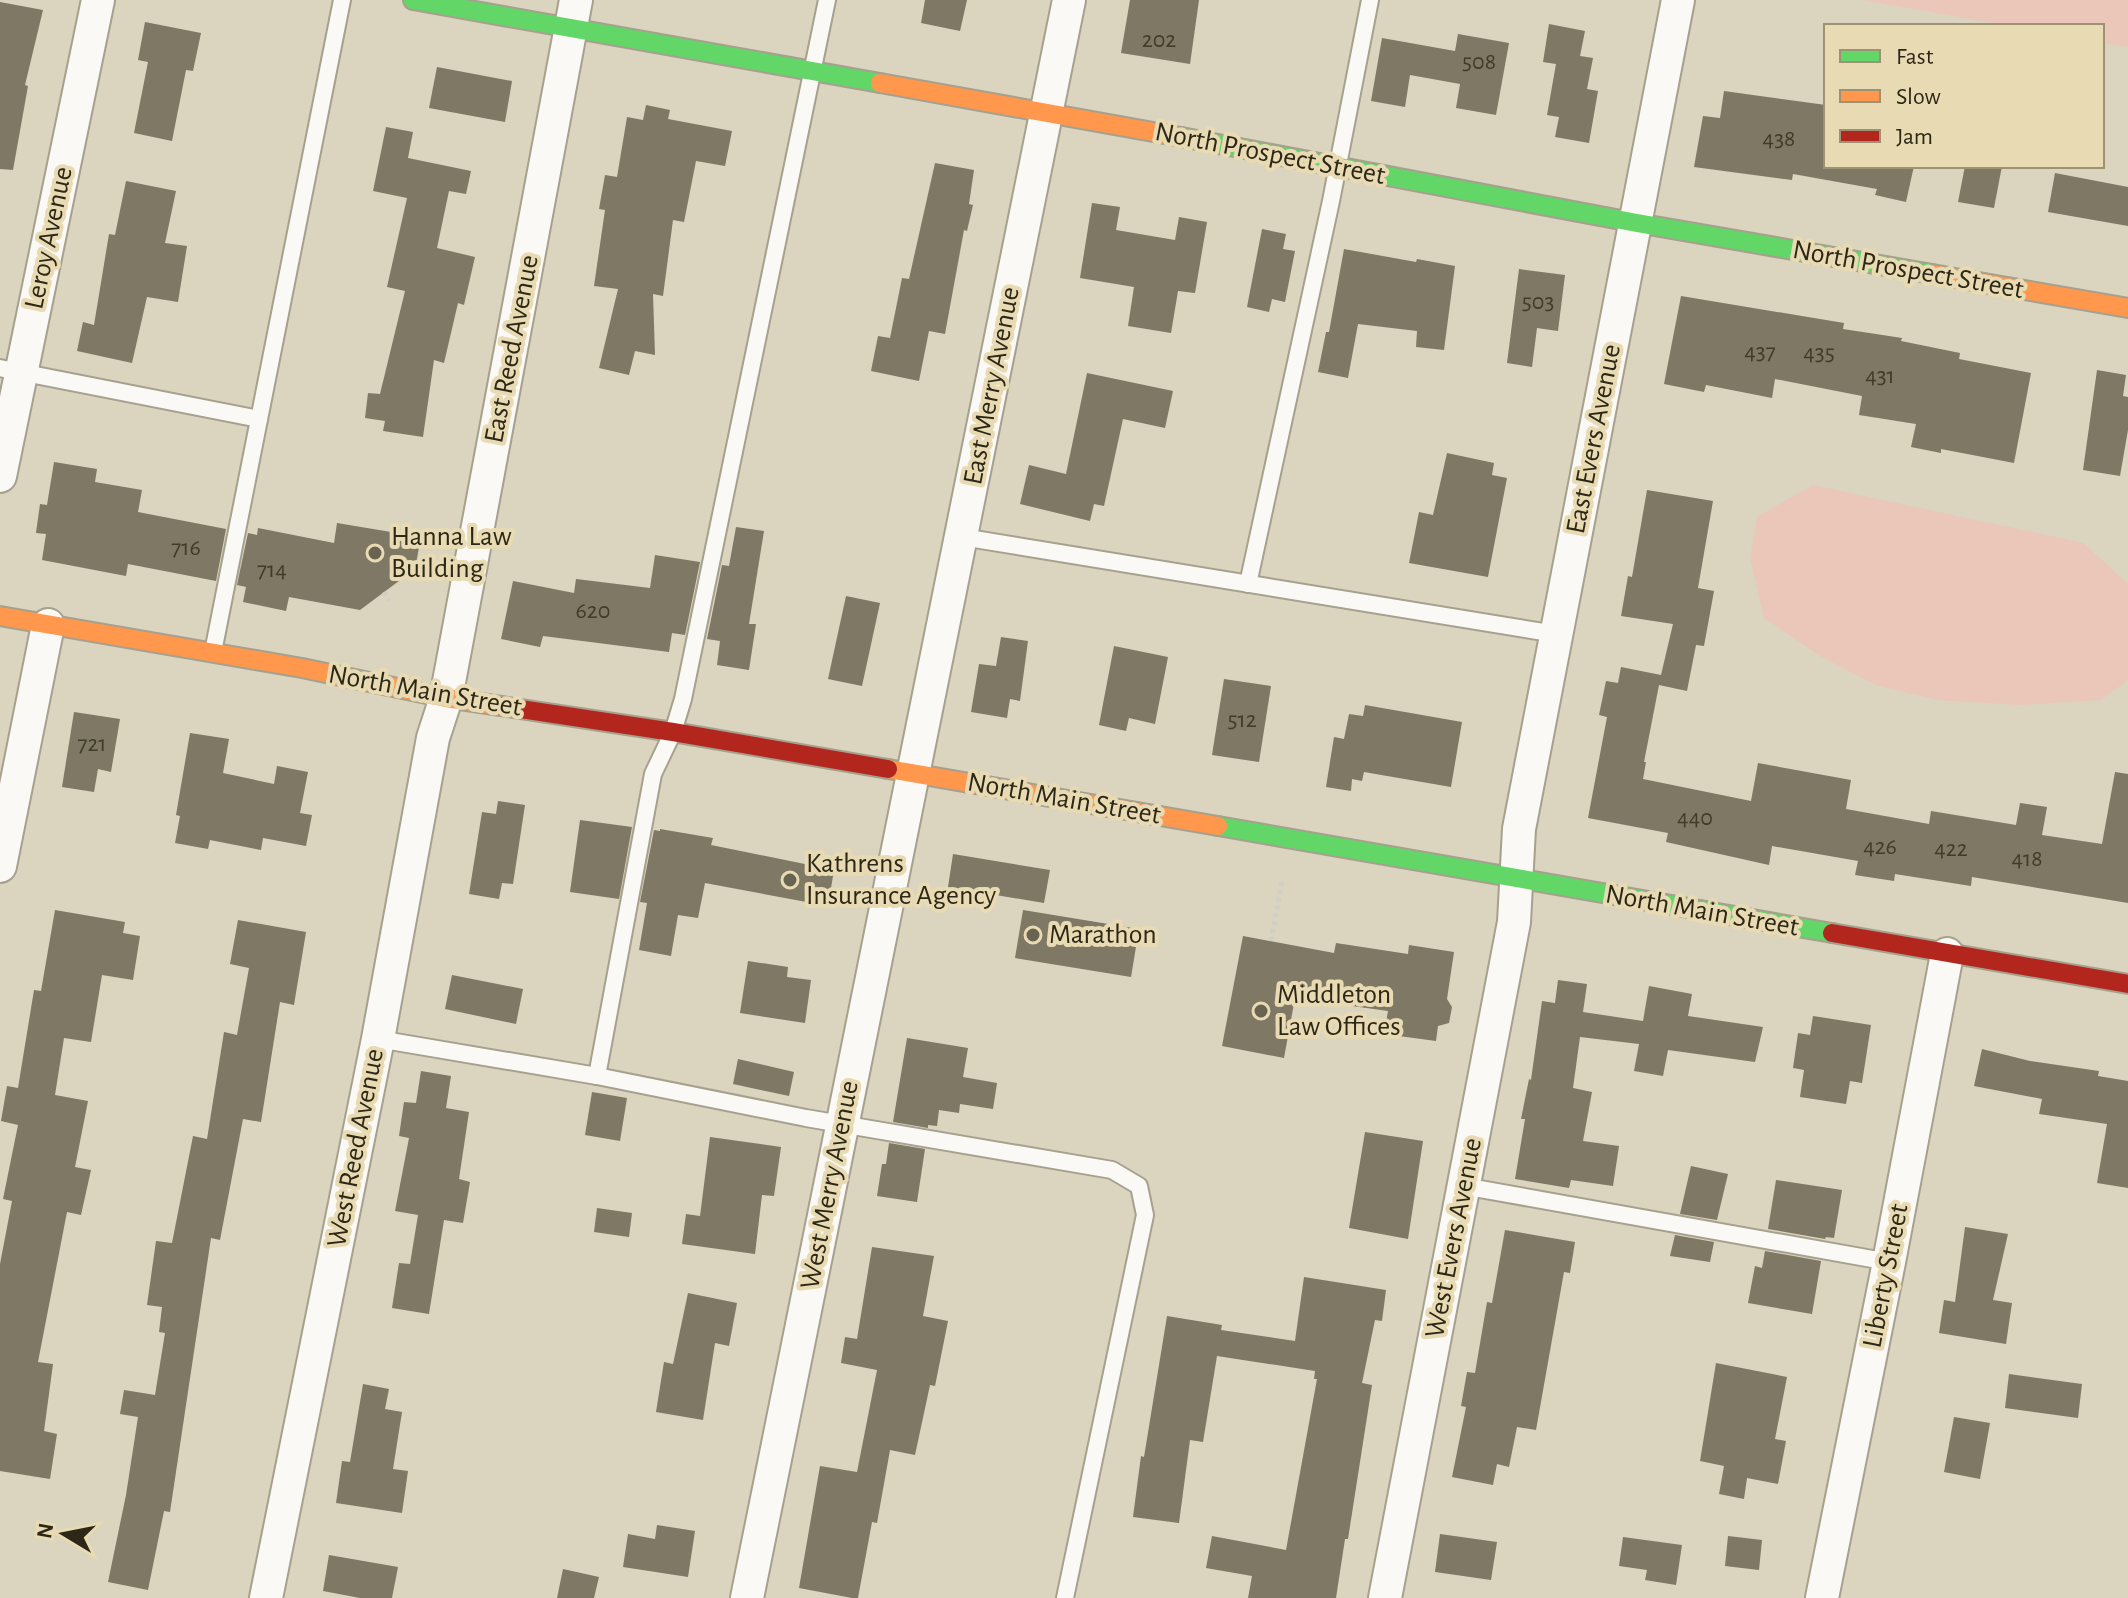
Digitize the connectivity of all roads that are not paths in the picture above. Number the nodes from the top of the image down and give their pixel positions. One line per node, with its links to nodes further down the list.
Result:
1 (98, 0): 14 (street, Leroy Avenue)
2 (342, 0): 15 (lane)
3 (413, 0): 8 (main road, North Prospect Street)
4 (827, 0): 9 (lane)
5 (1069, 0): 10 (street, East Merry Avenue)
6 (1370, 0): 11 (lane)
7 (1678, 0): 12 (street, East Evers Avenue)
8 (573, 14): 9 (main road, North Prospect Street); 23 (street, East Reed Avenue)
9 (814, 72): 10 (main road, North Prospect Street); 24 (lane)
10 (1046, 112): 11 (main road, North Prospect Street); 17 (street, East Merry Avenue)
11 (1338, 166): 12 (main road, North Prospect Street); 18 (lane)
12 (1637, 223): 13 (main road, North Prospect Street); 21 (street, East Evers Avenue)
13 (2128, 308)
14 (11, 370): 15 (lane); 16 (street, Leroy Avenue)
15 (259, 419): 22 (lane)
16 (0, 476)
17 (962, 537): 18 (lane); 25 (street, East Merry Avenue)
18 (1248, 584): 21 (lane)
19 (0, 616): 20 (main road, North Main Street)
20 (48, 625): 22 (main road, North Main Street); 26 (street)
21 (1556, 634): 27 (street, East Evers Avenue)
22 (213, 653): 23 (main road, North Main Street)
23 (446, 698): 24 (main road, North Main Street); 30 (street, West Reed Avenue)
24 (673, 732): 25 (main road, North Main Street); 31 (lane)
25 (915, 773): 27 (main road, North Main Street); 32 (street, West Merry Avenue)
26 (0, 866)
27 (1516, 878): 28 (main road, North Main Street); 33 (street, West Evers Avenue)
28 (1947, 954): 29 (main road, North Main Street); 34 (street, Liberty Street)
29 (2128, 984)
30 (378, 1039): 31 (lane); 35 (street, West Reed Avenue)
31 (597, 1076): 32 (lane)
32 (842, 1124): 36 (street, West Merry Avenue); 37 (lane)
33 (1463, 1186): 34 (lane); 38 (street, West Evers Avenue)
34 (1889, 1262): 39 (street, Liberty Street)
35 (266, 1598)
36 (747, 1598)
37 (1065, 1598)
38 (1385, 1598)
39 (1822, 1598)

